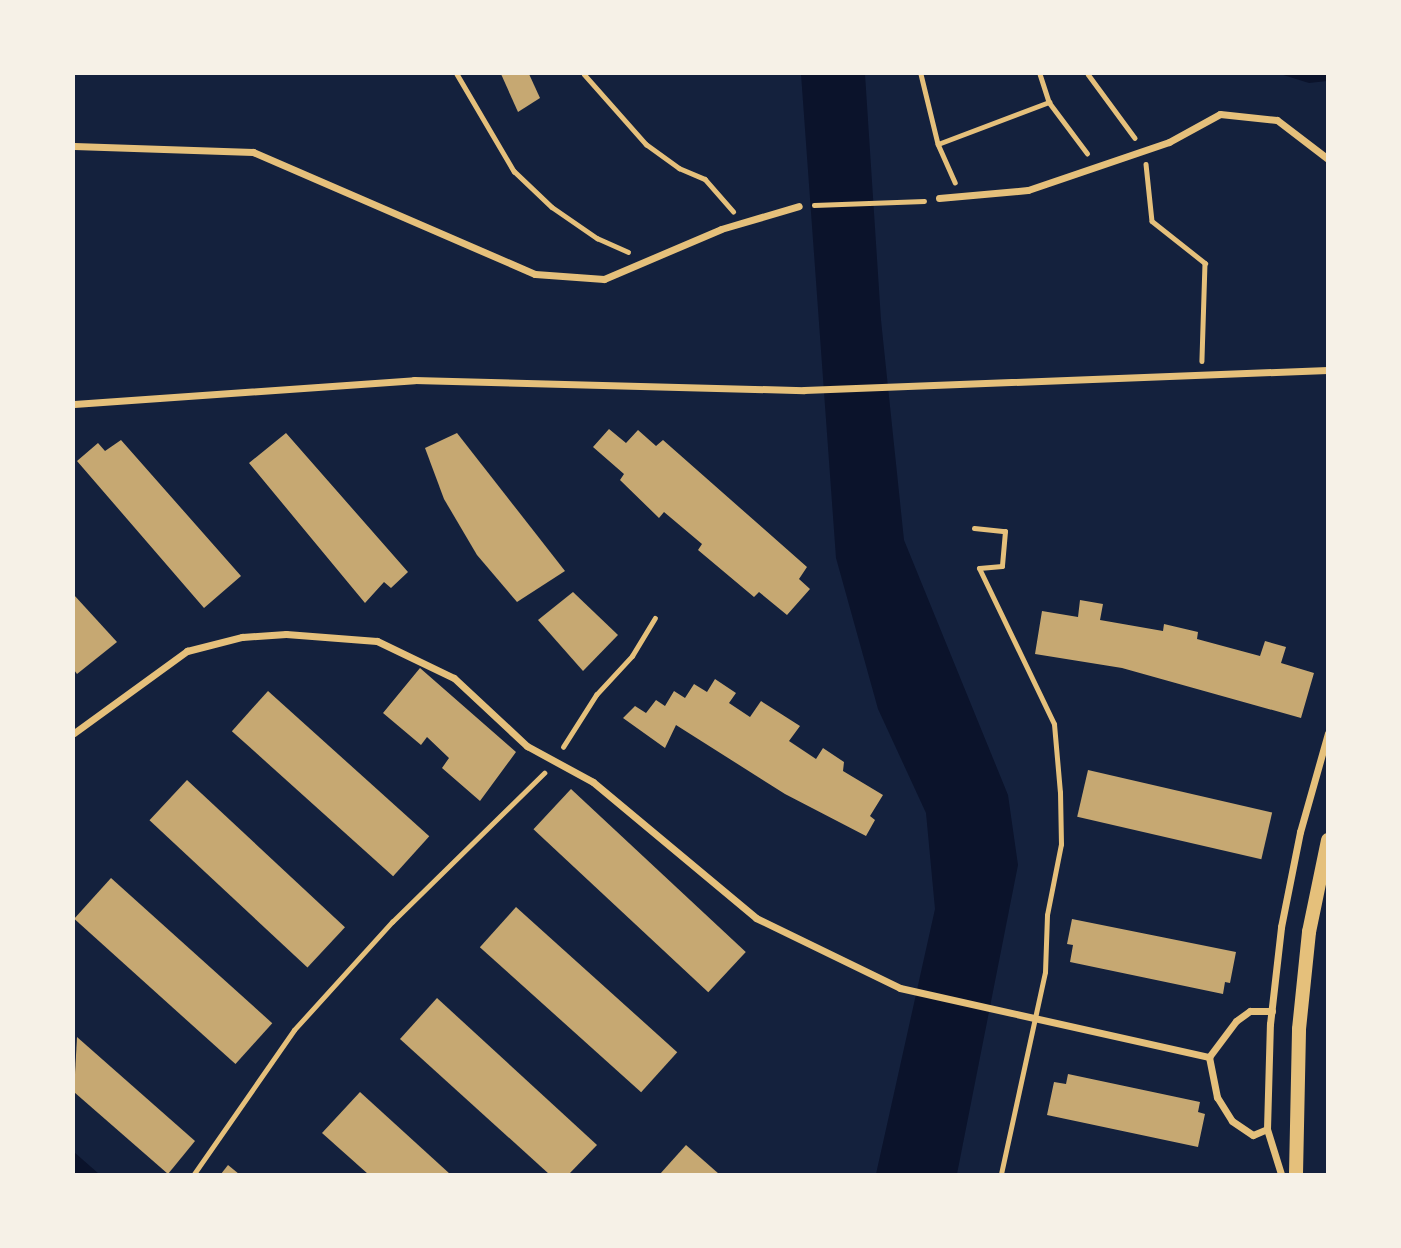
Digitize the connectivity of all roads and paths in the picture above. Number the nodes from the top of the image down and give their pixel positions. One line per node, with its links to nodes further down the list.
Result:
1 (457, 74): 16 (path)
2 (584, 74): 15 (path)
3 (921, 74): 7 (path)
4 (1040, 74): 6 (path)
5 (1088, 74): 9 (path)
6 (1049, 102): 7 (path); 11 (path)
7 (938, 144): 12 (path)
8 (74, 146): 16 (street)
9 (1145, 151): 10 (street); 11 (street); 18 (path)
10 (1328, 159)
11 (1098, 167): 12 (street)
12 (961, 194): 13 (street)
13 (939, 198): 14 (path)
14 (799, 206): 15 (street)
15 (743, 222): 16 (street)
16 (651, 262)
17 (1328, 370): 18 (street)
18 (1202, 375): 19 (street)
19 (74, 404)
20 (974, 528): 27 (lane)
21 (655, 618): 24 (path)
22 (74, 733): 24 (street)
23 (1328, 733): 26 (street)
24 (556, 762): 27 (street); 30 (path)
25 (1328, 840): 33 (main road)
26 (1272, 1011): 28 (street); 29 (street)
27 (1036, 1019): 28 (street); 31 (lane)
28 (1209, 1057): 29 (street)
29 (1267, 1129): 32 (street)
30 (194, 1174)
31 (1001, 1174)
32 (1281, 1174)
33 (1296, 1174)

